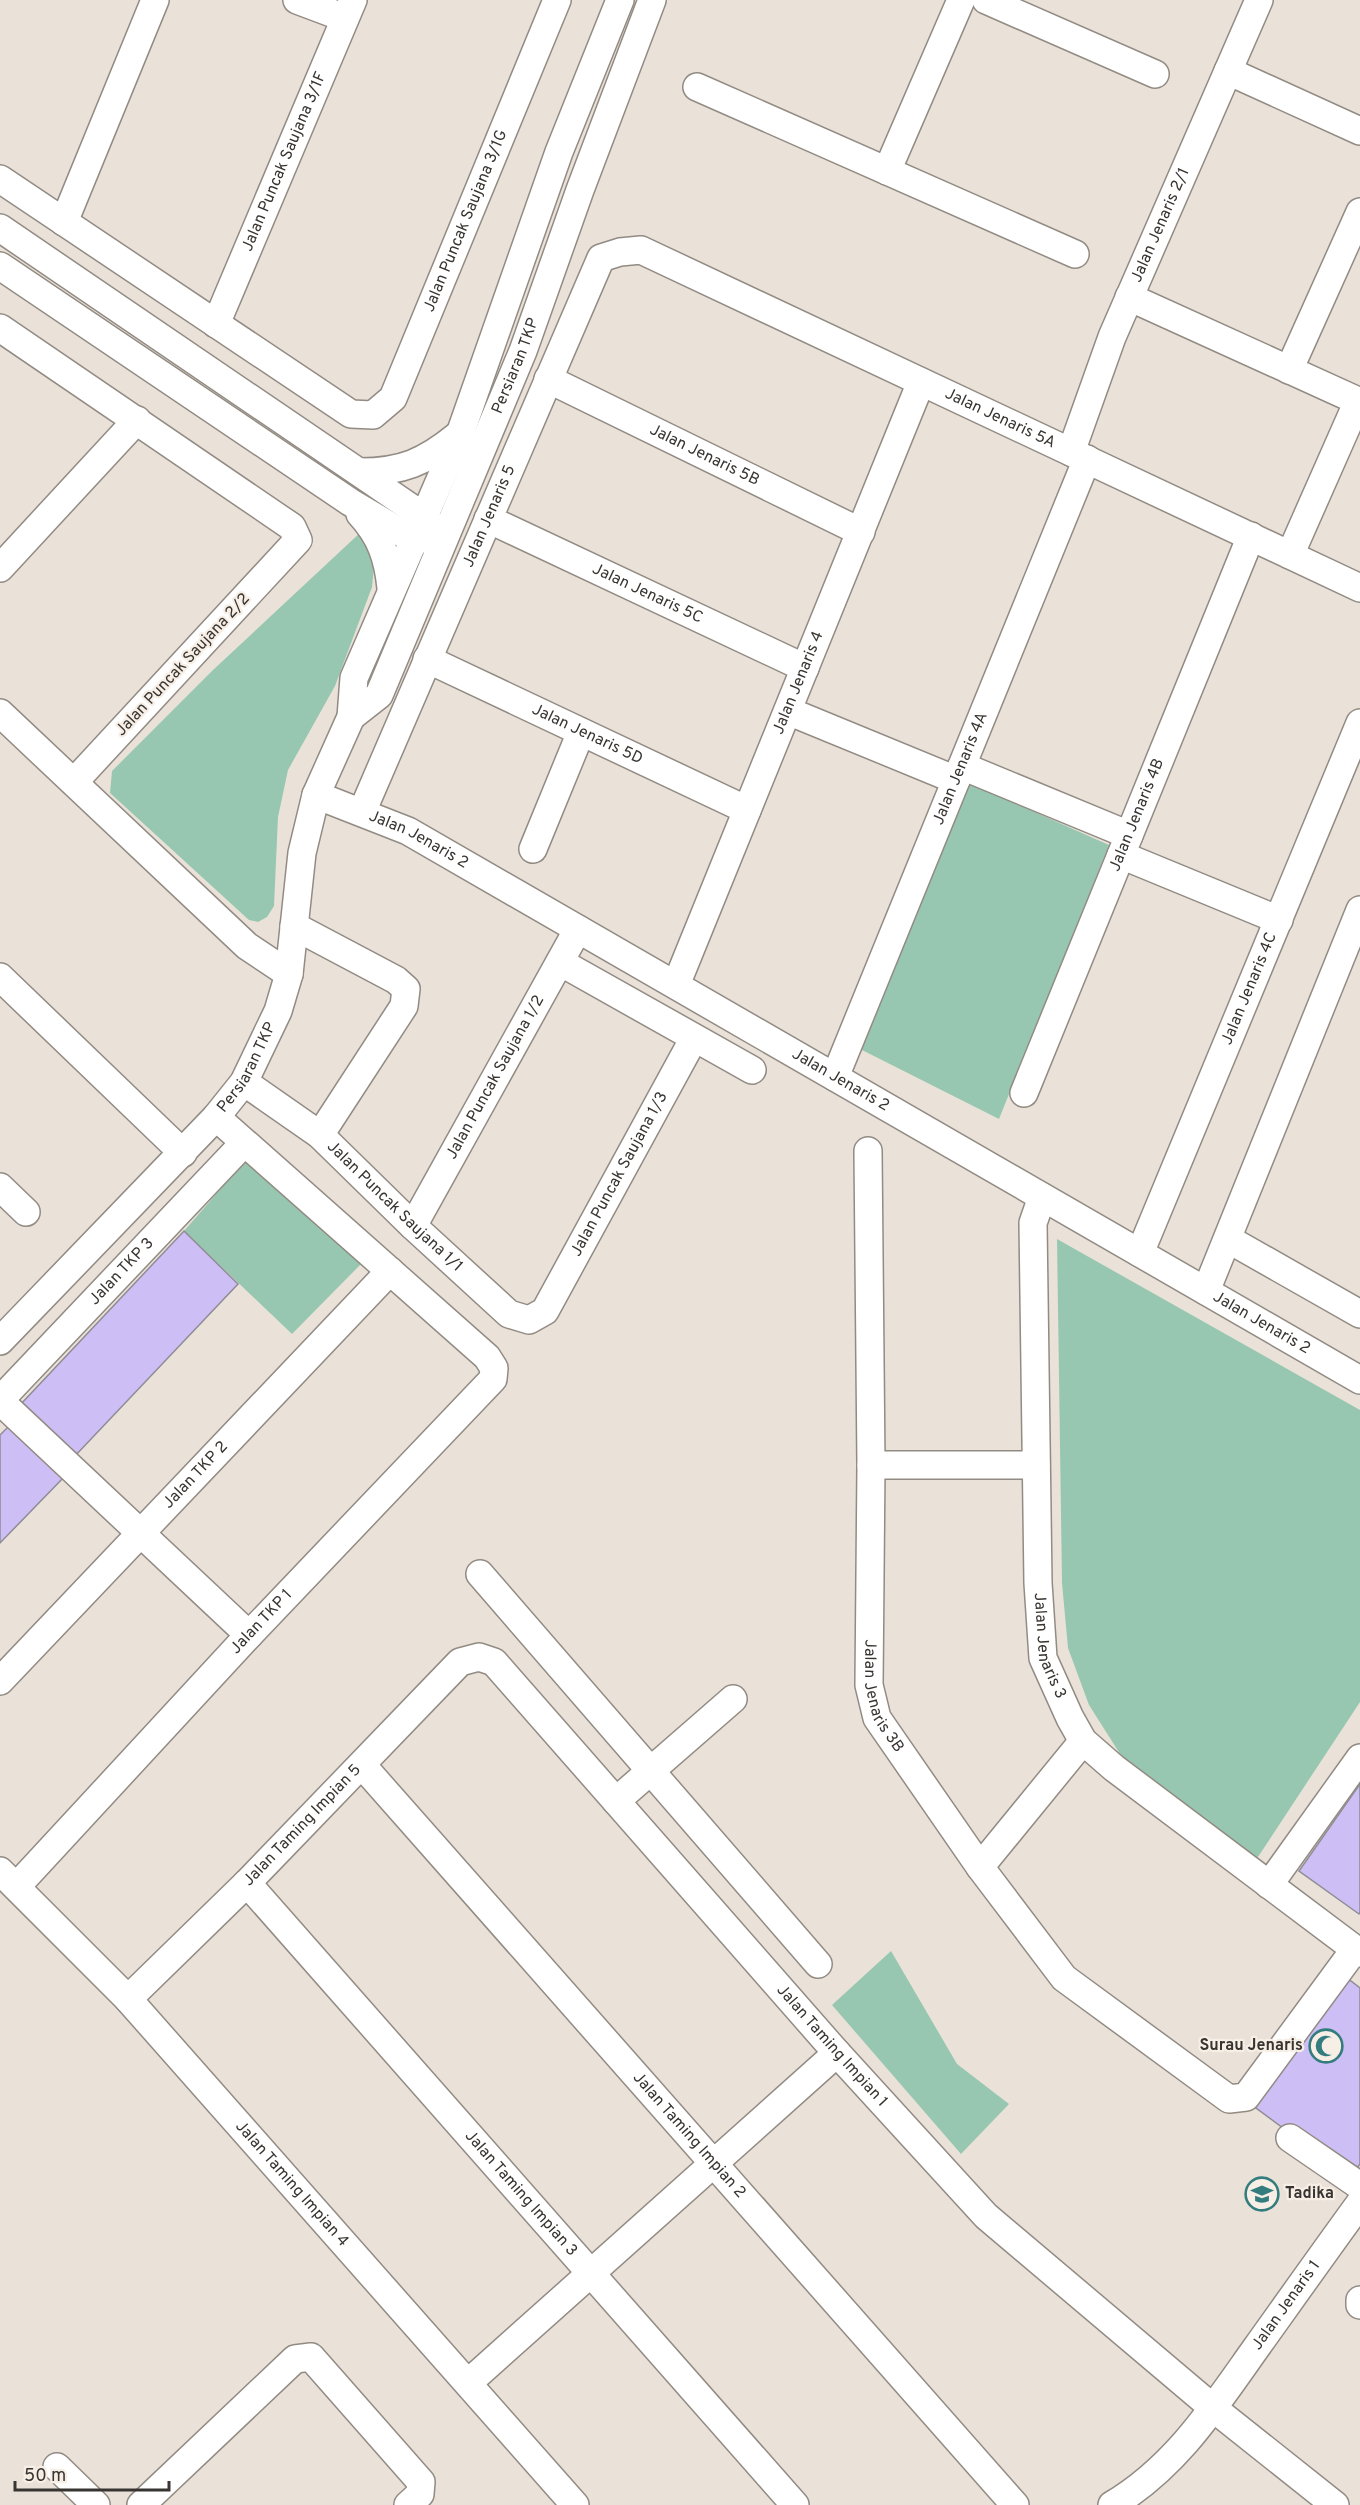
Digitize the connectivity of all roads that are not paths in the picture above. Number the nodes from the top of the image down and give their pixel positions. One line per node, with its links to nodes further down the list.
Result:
1 (155, 0): 17 (street)
2 (297, 0): 9 (street)
3 (557, 0): 23 (street, Jalan Puncak Saujana 3/1G)
4 (620, 0): 30 (street, Persiaran TKP)
5 (652, 0): 38 (street, Persiaran TKP)
6 (961, 0): 14 (street)
7 (986, 0): 11 (street)
8 (1259, 0): 10 (street, Jalan Jenaris 2/1)
9 (349, 9): 23 (street, Jalan Puncak Saujana 3/1F)
10 (1228, 71): 13 (street); 22 (street, Jalan Jenaris 2/1)
11 (1155, 74)
12 (697, 87): 14 (street)
13 (1360, 131)
14 (886, 171): 20 (street)
15 (0, 179): 17 (street)
16 (1360, 212): 25 (street)
17 (64, 222): 23 (street)
18 (0, 228): 32 (street)
19 (641, 250): 26 (street, Jalan Jenaris 5); 27 (street, Jalan Jenaris 5A)
20 (1075, 254)
21 (0, 266): 33 (street)
22 (1129, 297): 25 (street); 31 (street, Jalan Jenaris 2/1)
23 (216, 324)
24 (0, 328): 29 (street)
25 (1289, 370): 28 (street)
26 (548, 379): 34 (street, Jalan Jenaris 5); 36 (street, Jalan Jenaris 5B)
27 (921, 382): 31 (street, Jalan Jenaris 5A); 36 (street, Jalan Jenaris 4)
28 (1359, 401): 39 (street)
29 (137, 420): 40 (street); 51 (street, Jalan Puncak Saujana 2/2)
30 (460, 434): 32 (street); 35 (street, Persiaran TKP)
31 (1079, 456): 37 (street, Jalan Jenaris 5A); 50 (street, Jalan Jenaris 4A)
32 (360, 472): 35 (street)
33 (350, 502): 35 (street); 41 (street)
34 (488, 519): 43 (street, Jalan Jenaris 5); 44 (street, Jalan Jenaris 5C)
35 (418, 528): 38 (street); 41 (street, Persiaran TKP)
36 (861, 532): 44 (street, Jalan Jenaris 4)
37 (1251, 537): 39 (street, Jalan Jenaris 5A); 55 (street, Jalan Jenaris 4B)
38 (444, 539): 47 (street, Persiaran TKP)
39 (1290, 555): 42 (street, Jalan Jenaris 5A)
40 (0, 568)
41 (391, 588): 47 (street, Persiaran TKP)
42 (1360, 588)
43 (427, 659): 49 (street, Jalan Jenaris 5D); 54 (street, Jalan Jenaris 5)
44 (805, 668): 45 (street, Jalan Jenaris 4)
45 (788, 711): 50 (street); 53 (street, Jalan Jenaris 4)
46 (0, 713): 51 (street)
47 (351, 717): 52 (street, Persiaran TKP)
48 (1360, 723): 58 (street, Jalan Jenaris 4C)
49 (581, 732): 53 (street, Jalan Jenaris 5D); 56 (street)
50 (959, 773): 55 (street); 68 (street, Jalan Jenaris 4A)
51 (74, 782): 63 (street)
52 (316, 795): 54 (street, Jalan Jenaris 2); 59 (street, Persiaran TKP)
53 (747, 810): 65 (street, Jalan Jenaris 4)
54 (362, 812): 60 (street, Jalan Jenaris 2)
55 (1125, 845): 58 (street); 70 (street, Jalan Jenaris 4B)
56 (533, 849)
57 (1360, 910): 61 (street)
58 (1278, 920): 81 (street, Jalan Jenaris 4C)
59 (294, 926): 63 (street, Persiaran TKP); 72 (street)
60 (578, 929): 62 (street, Jalan Puncak Saujana 1/2); 65 (street, Jalan Jenaris 2)
61 (1352, 956): 80 (street)
62 (560, 962): 66 (street); 79 (street, Jalan Puncak Saujana 1/2)
63 (289, 974): 69 (street, Persiaran TKP)
64 (0, 977): 75 (street)
65 (676, 985): 68 (street, Jalan Jenaris 2)
66 (694, 1038): 67 (street); 84 (street, Jalan Puncak Saujana 1/3)
67 (752, 1070)
68 (835, 1077): 77 (street, Jalan Jenaris 2)
69 (244, 1082): 71 (street, Persiaran TKP); 72 (street, Jalan Puncak Saujana 1/1)
70 (1024, 1093)
71 (216, 1118): 73 (street); 75 (street, Persiaran TKP)
72 (320, 1135): 79 (street, Jalan Puncak Saujana 1/1)
73 (244, 1143): 82 (street); 88 (street, Jalan TKP 3)
74 (868, 1151): 89 (street, Jalan Jenaris 3B)
75 (183, 1153): 86 (street, Persiaran TKP)
76 (0, 1187): 78 (street)
77 (1042, 1197): 81 (street, Jalan Jenaris 2); 90 (street, Jalan Jenaris 3)
78 (26, 1212)
79 (413, 1226): 84 (street, Jalan Puncak Saujana 1/1)
80 (1227, 1239): 83 (street); 85 (street)
81 (1140, 1253): 83 (street, Jalan Jenaris 2)
82 (390, 1271): 91 (street, Jalan TKP 2); 93 (street, Jalan TKP 1)
83 (1206, 1291): 87 (street, Jalan Jenaris 2)
84 (545, 1311)
85 (1360, 1314)
86 (0, 1341)
87 (1360, 1380)
88 (0, 1401): 91 (street)
89 (871, 1465): 90 (street); 102 (street, Jalan Jenaris 3B)
90 (1036, 1465): 97 (street, Jalan Jenaris 3)
91 (142, 1532): 93 (street); 95 (street, Jalan TKP 2)
92 (480, 1574): 100 (street)
93 (249, 1635): 103 (street, Jalan TKP 1)
94 (479, 1657): 99 (street, Jalan Taming Impian 5); 101 (street, Jalan Taming Impian 1)
95 (0, 1681)
96 (733, 1699): 100 (street)
97 (1083, 1741): 102 (street); 105 (street, Jalan Jenaris 3)
98 (1360, 1758): 105 (street)
99 (362, 1765): 104 (street, Jalan Taming Impian 5); 111 (street, Jalan Taming Impian 2)
100 (651, 1771): 101 (street); 107 (street)
101 (616, 1802): 109 (street, Jalan Taming Impian 1)
102 (980, 1867): 106 (street, Jalan Jenaris 3B)
103 (8, 1879): 108 (street, Jalan Taming Impian 4)
104 (247, 1883): 108 (street, Jalan Taming Impian 5); 114 (street, Jalan Taming Impian 3)
105 (1269, 1885): 106 (street, Jalan Jenaris 3)
106 (1358, 1951)
107 (818, 1964)
108 (128, 1999): 117 (street, Jalan Taming Impian 4)
109 (837, 2053): 111 (street); 118 (street, Jalan Taming Impian 1)
110 (1290, 2138): 112 (street)
111 (714, 2163): 114 (street); 125 (street, Jalan Taming Impian 2)
112 (1360, 2186)
113 (1360, 2203): 118 (street, Jalan Jenaris 1)
114 (591, 2273): 117 (street); 124 (street, Jalan Taming Impian 3)
115 (1360, 2300): 116 (street)
116 (1360, 2305)
117 (468, 2383): 123 (street, Jalan Taming Impian 4)
118 (1214, 2408): 126 (street, Jalan Jenaris 1); 127 (street, Jalan Taming Impian 1)
119 (57, 2467): 120 (street)
120 (96, 2505)
121 (141, 2505): 122 (street)
122 (408, 2505)
123 (575, 2505)
124 (795, 2505)
125 (1015, 2505)
126 (1112, 2505)
127 (1335, 2505)

